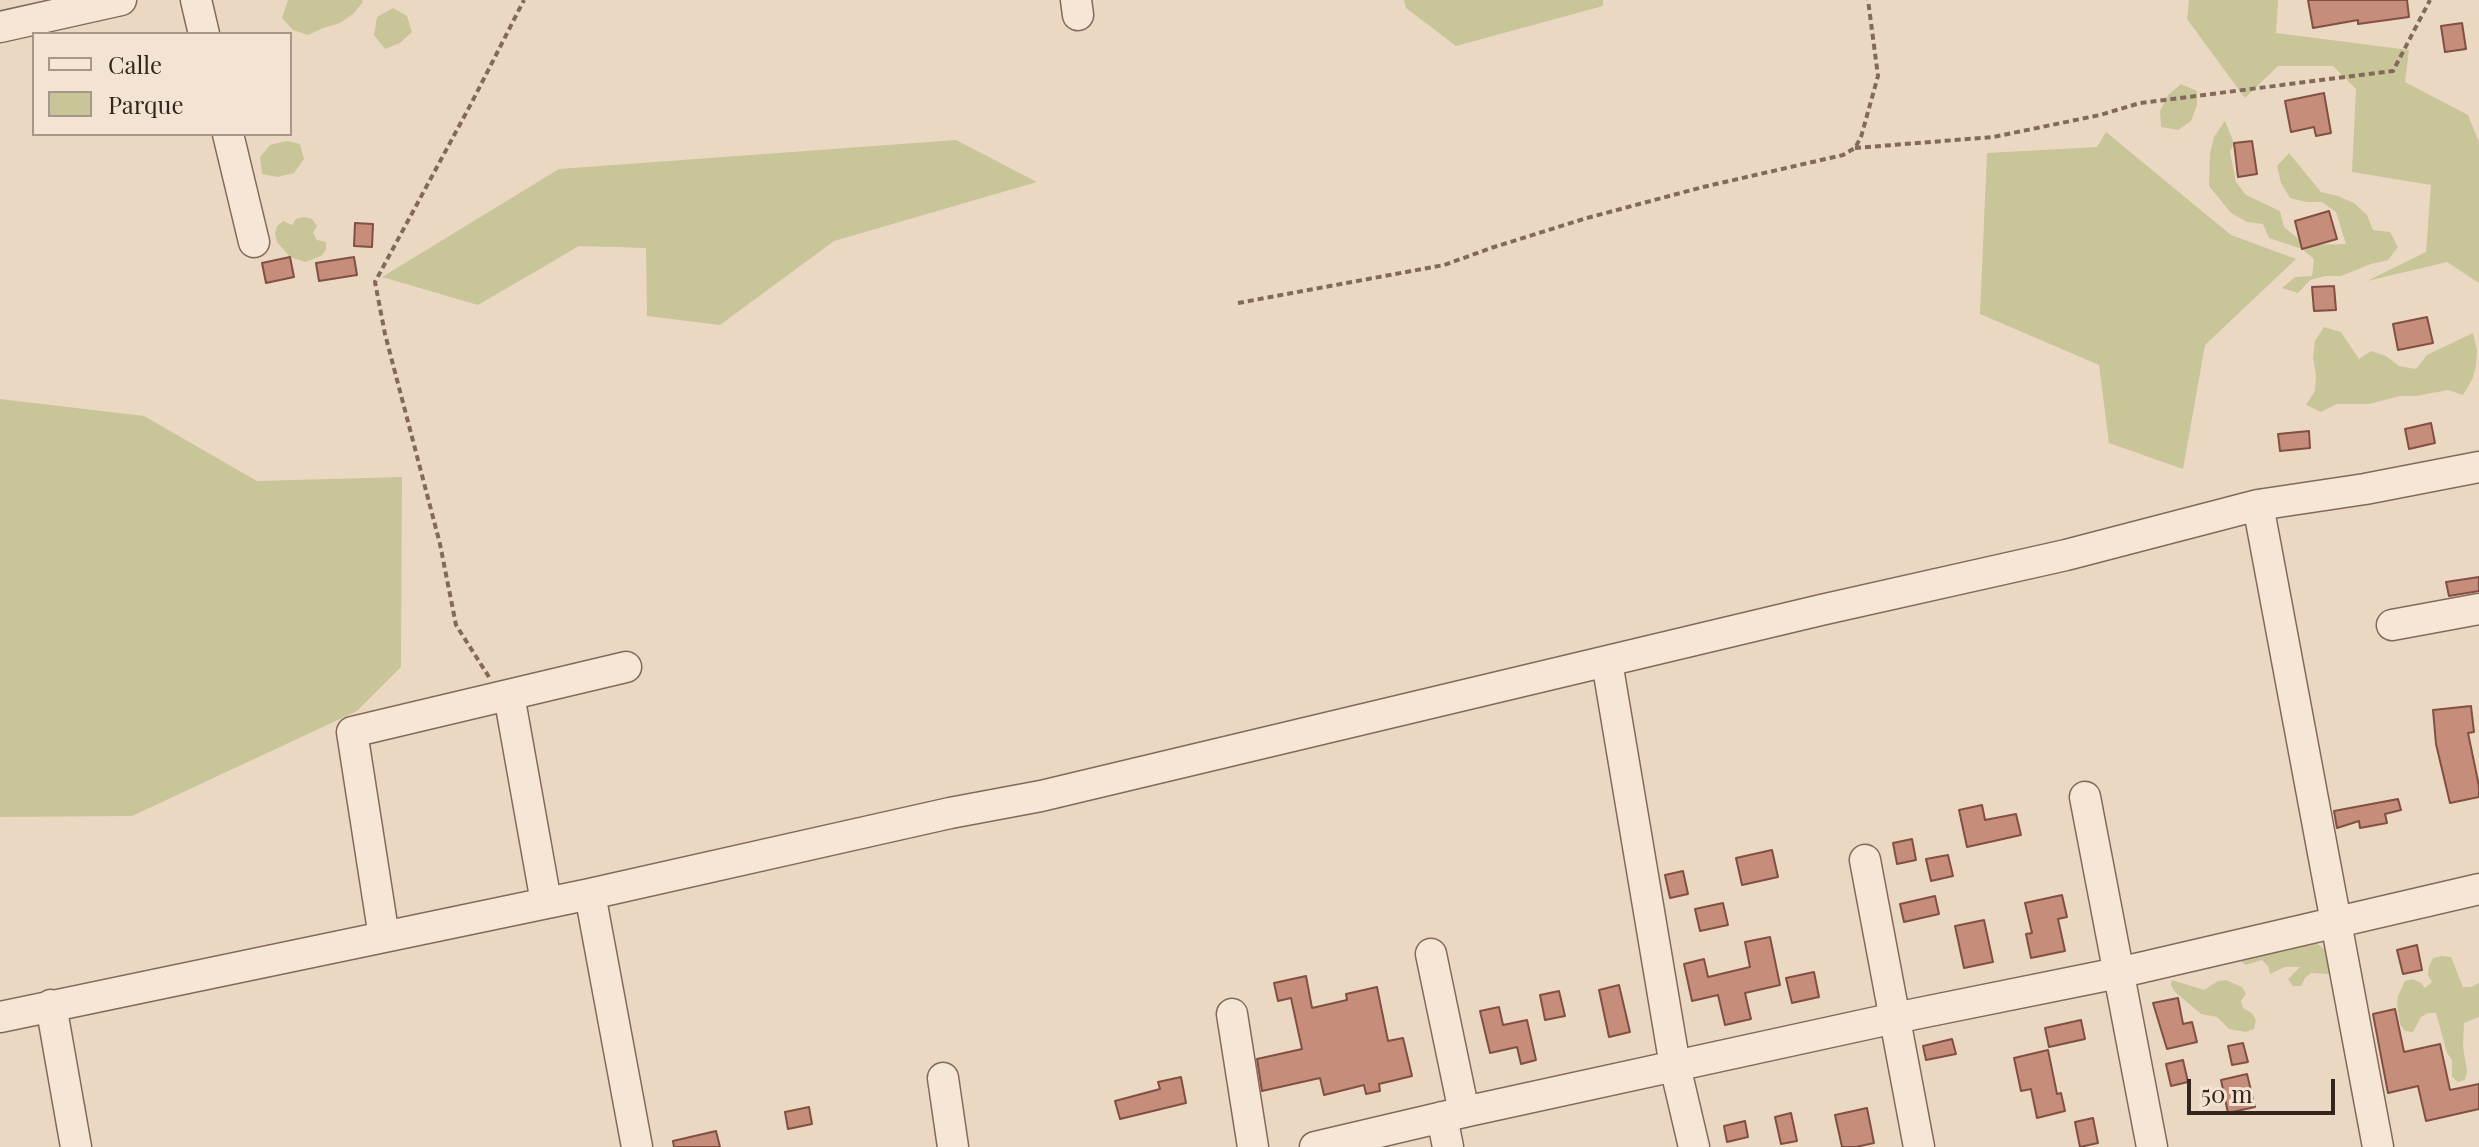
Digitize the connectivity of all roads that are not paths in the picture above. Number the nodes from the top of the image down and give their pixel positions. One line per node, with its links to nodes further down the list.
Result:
1 (196, 0): 4 (street)
2 (105, 2): 3 (street)
3 (0, 27)
4 (204, 32)
5 (228, 136): 6 (street)
6 (254, 242)
7 (2479, 467): 8 (street)
8 (2258, 505): 11 (street); 19 (street)
9 (2479, 609): 10 (street)
10 (2392, 625)
11 (1607, 662): 17 (street); 27 (street)
12 (626, 667): 13 (street)
13 (509, 695): 18 (street); 20 (street)
14 (2085, 797): 22 (street)
15 (1865, 860): 26 (street)
16 (2479, 889): 19 (street)
17 (590, 894): 18 (street); 31 (street)
18 (546, 902): 20 (street)
19 (2336, 921): 22 (street); 39 (street)
20 (384, 937): 23 (street)
21 (1431, 954): 29 (street)
22 (2118, 973): 26 (street); 38 (street)
23 (51, 1005): 25 (street); 30 (street)
24 (1232, 1014): 33 (street)
25 (0, 1017)
26 (1895, 1018): 27 (street); 37 (street)
27 (1675, 1066): 29 (street); 36 (street)
28 (943, 1078): 32 (street)
29 (1453, 1114): 34 (street); 35 (street)
30 (76, 1147)
31 (637, 1147)
32 (953, 1147)
33 (1253, 1147)
34 (1315, 1147)
35 (1448, 1147)
36 (1694, 1147)
37 (1919, 1147)
38 (2152, 1147)
39 (2378, 1147)

